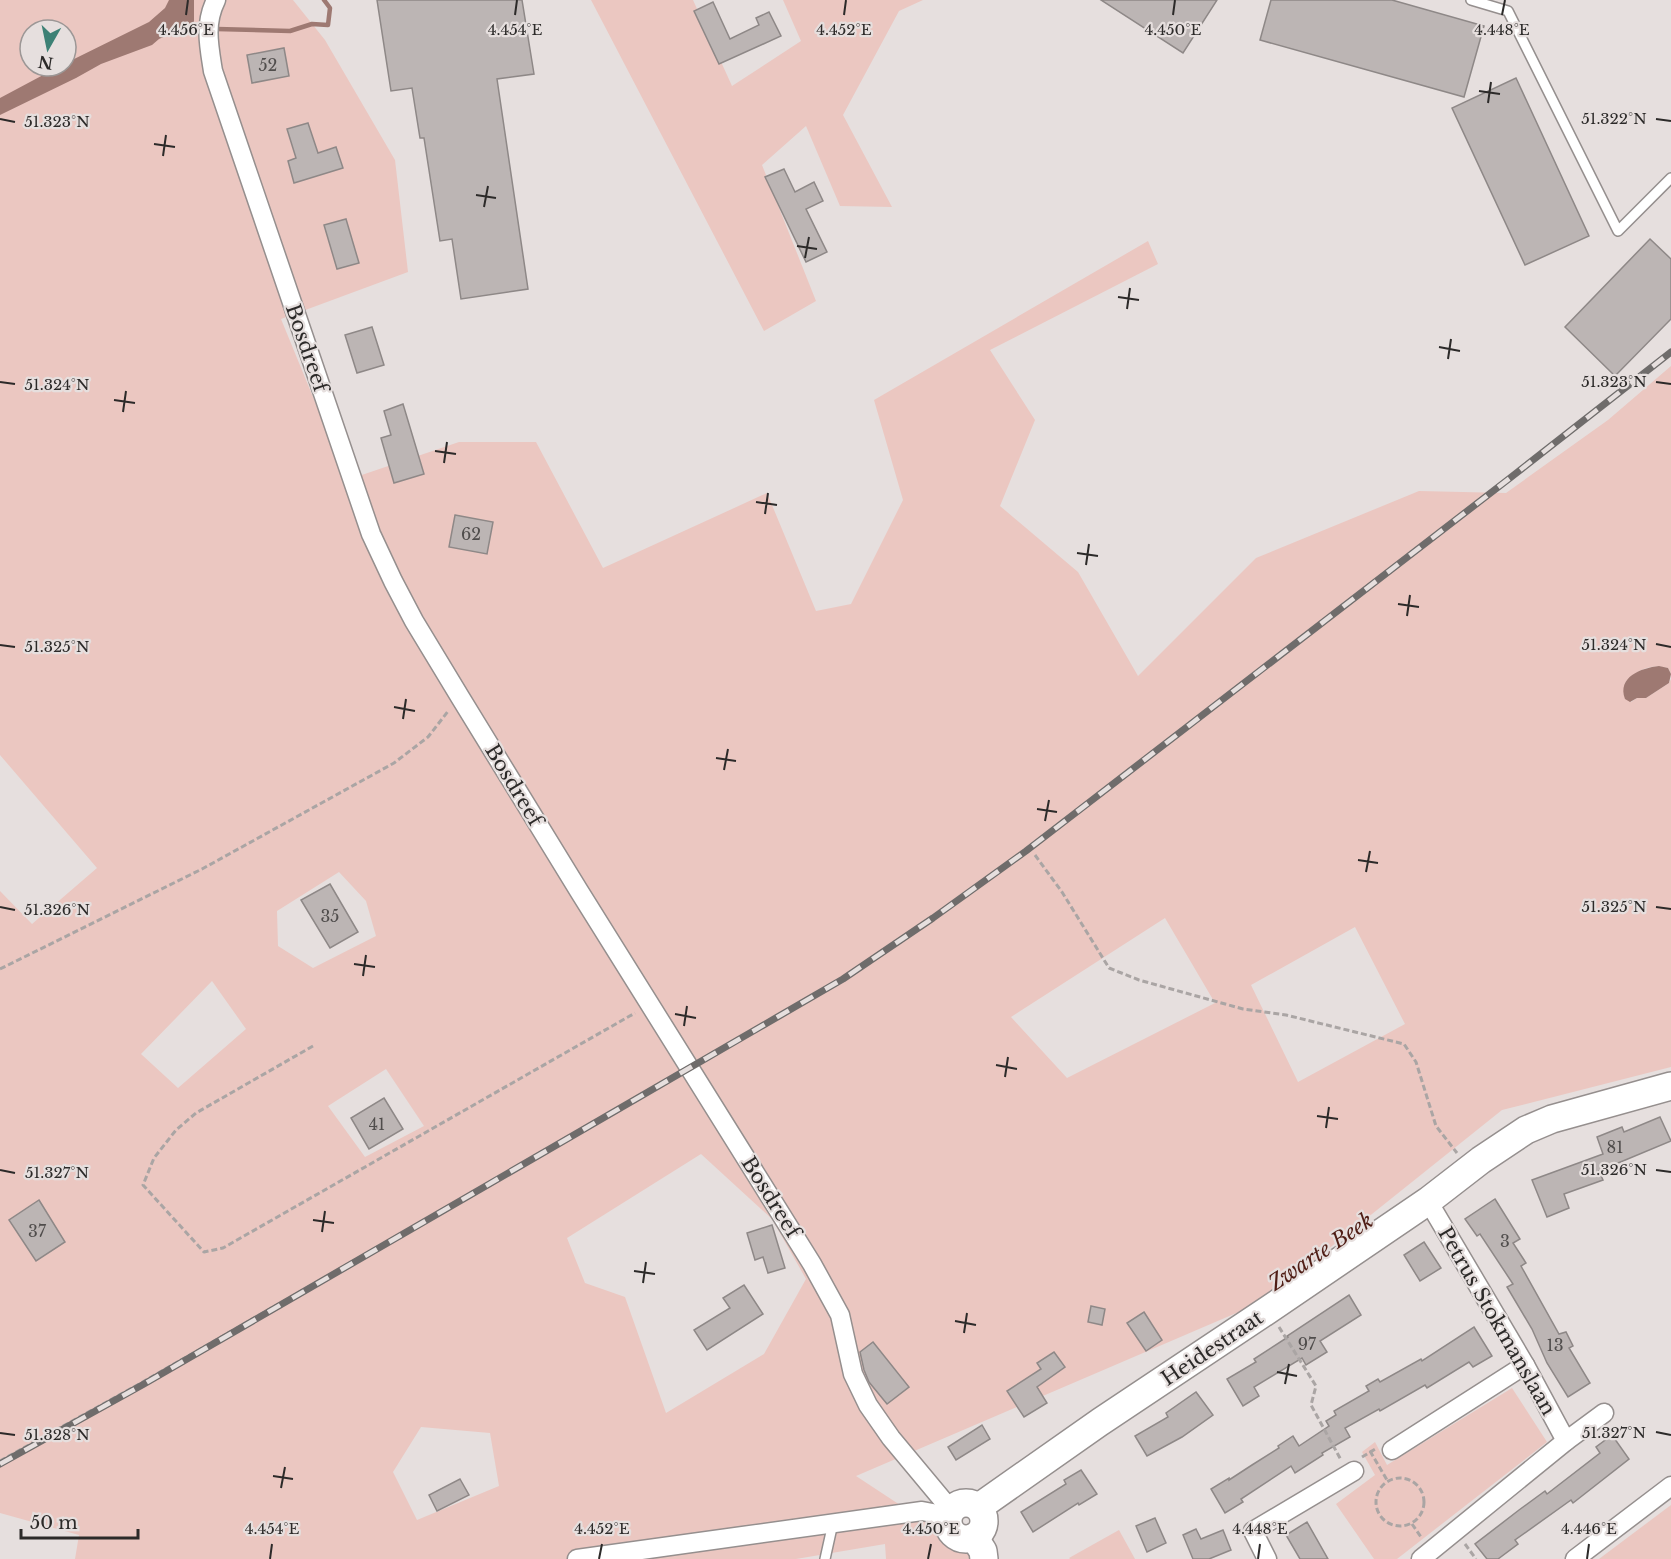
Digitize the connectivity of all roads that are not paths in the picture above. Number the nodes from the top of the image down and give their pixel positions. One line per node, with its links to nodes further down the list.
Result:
1 (216, 0): 13 (street, Bosdreef)
2 (1471, 0): 3 (lane)
3 (1671, 178)
4 (1671, 1086): 5 (street, Heidestraat)
5 (1428, 1201): 6 (street, Petrus Stokmanslaan); 12 (street, Heidestraat)
6 (1525, 1365): 8 (street, Petrus Stokmanslaan); 9 (street)
7 (1604, 1413): 8 (street)
8 (1566, 1441): 19 (street)
9 (1392, 1449)
10 (1354, 1471): 18 (street)
11 (1671, 1486): 20 (street)
12 (979, 1508): 13 (street); 15 (street)
13 (949, 1513): 14 (street); 15 (street)
14 (833, 1523): 16 (street); 17 (lane)
15 (979, 1548)
16 (577, 1559)
17 (825, 1559)
18 (1267, 1559)
19 (1421, 1559)
20 (1575, 1559)

